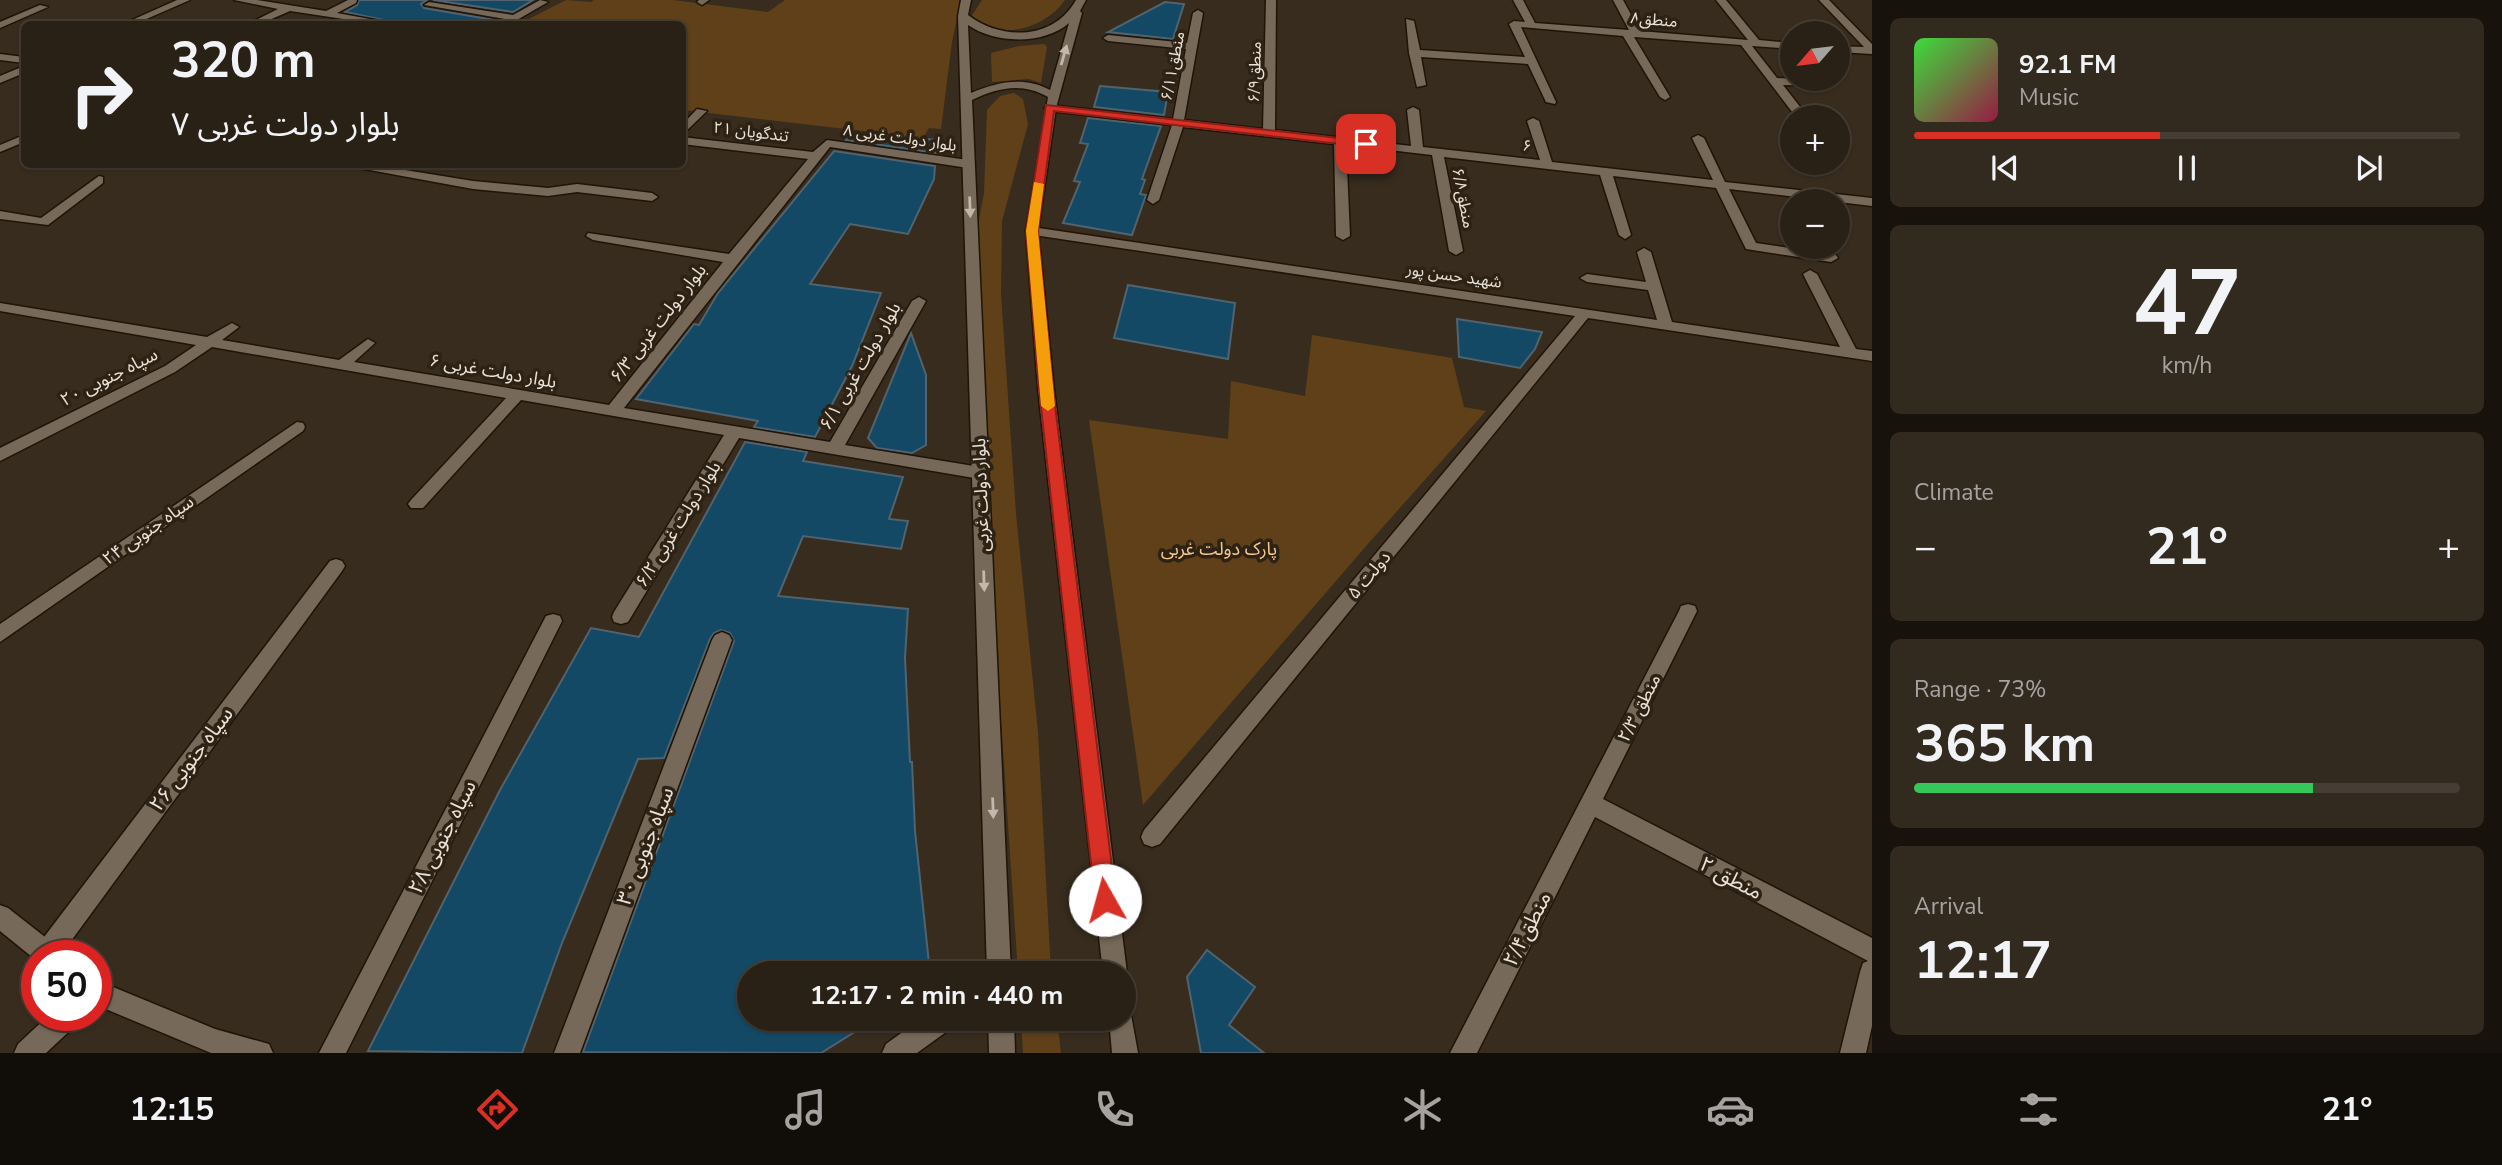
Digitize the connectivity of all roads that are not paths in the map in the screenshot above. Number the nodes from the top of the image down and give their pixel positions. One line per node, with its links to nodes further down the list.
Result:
1 (185, 0): 19 (street)
2 (239, 0): 14 (street)
3 (305, 0): 14 (street)
4 (1518, 0): 25 (street)
5 (1618, 0): 26 (street)
6 (1721, 0): 28 (street)
7 (1824, 0): 32 (street)
8 (353, 1): 17 (street)
9 (542, 2): 18 (street)
10 (429, 5): 18 (street)
11 (1079, 6): 15 (street); 45 (street, one-way to 11)
12 (1272, 6): 53 (street, منطق۶/۹)
13 (43, 7): 24 (street)
14 (287, 8): 17 (street); 20 (street)
15 (964, 8): 44 (street, بلوار دولت غربی)
16 (1198, 13): 30 (street, منطق۶/۱۱)
17 (327, 14): 21 (street)
18 (515, 18): 22 (street)
19 (135, 21)
20 (259, 21)
21 (372, 21)
22 (509, 21)
23 (1409, 21): 33 (street)
24 (0, 25)
25 (1531, 25): 26 (street, منطق۸); 36 (street, منطق۸)
26 (1632, 34): 28 (street, منطق۸); 43 (street)
27 (1108, 38): 30 (street)
28 (1751, 43): 29 (street, منطق۸); 40 (street)
29 (1780, 45)
30 (1192, 47): 51 (street, منطق۶/۱۱)
31 (1850, 50): 32 (street)
32 (1869, 51): 37 (street)
33 (1413, 53): 36 (street); 42 (street)
34 (0, 57): 35 (street)
35 (21, 60)
36 (1531, 61): 46 (street)
37 (1872, 61)
38 (21, 70): 39 (street)
39 (0, 80)
40 (1774, 81): 41 (street); 47 (street)
41 (1780, 81)
42 (1421, 85)
43 (1665, 97)
44 (966, 99): 45 (street, ۶); 63 (street, بلوار دولت غربی)
45 (1051, 102): 51 (street, ۶); 73 (street)
46 (1552, 102)
47 (1793, 105)
48 (1413, 110): 60 (street)
49 (701, 111): 52 (street)
50 (1533, 121): 64 (street)
51 (1178, 124): 53 (street, ۶); 70 (street, منطق۶/۱۱)
52 (686, 128)
53 (1269, 134): 57 (street, ۶)
54 (1698, 138): 68 (street)
55 (21, 139): 59 (street)
56 (686, 140): 62 (street, ۲۱ تندگویان)
57 (1340, 141): 60 (street, ۶); 76 (street)
58 (827, 143): 62 (street, بلوار دولت غربی ۶/۳); 63 (street, بلوار دولت غربی ۸)
59 (0, 149)
60 (1417, 150): 61 (street, ۶)
61 (1437, 152): 64 (street, ۶); 78 (street, منطق۶/۸)
62 (815, 156): 80 (street, بلوار دولت غربی ۶/۳)
63 (968, 164): 100 (street, بلوار دولت غربی, one-way to 100)
64 (1546, 164): 66 (street, ۶)
65 (368, 168): 69 (street)
66 (1605, 170): 68 (street, ۶); 74 (street)
67 (99, 180): 72 (street)
68 (1721, 183): 71 (street, ۶); 77 (street)
69 (652, 197)
70 (1153, 200)
71 (1872, 202)
72 (0, 215)
73 (1032, 231): 86 (street, شهید حسن پور); 115 (street)
74 (1625, 235)
75 (593, 236): 80 (street)
76 (1343, 236)
77 (1780, 250)
78 (1456, 251)
79 (1644, 252): 83 (street)
80 (732, 259): 95 (street, بلوار دولت غربی ۶/۳)
81 (1810, 274): 91 (street)
82 (1587, 278): 83 (street)
83 (1654, 287): 87 (street)
84 (919, 302): 98 (street, بلوار دولت غربی ۶/۱)
85 (0, 307): 89 (street, بلوار دولت غربی ۶)
86 (1585, 313): 87 (street, شهید حسن پور); 109 (street, ۵ دولت)
87 (1665, 324): 91 (street, شهید حسن پور)
88 (232, 327): 89 (street, ۲۰ سپاه جنوبی)
89 (210, 343): 93 (street, بلوار دولت غربی ۶); 99 (street, ۲۰ سپاه جنوبی)
90 (368, 343): 93 (street)
91 (1851, 352): 92 (street, شهید حسن پور)
92 (1872, 356)
93 (342, 365): 94 (street, بلوار دولت غربی ۶)
94 (517, 395): 95 (street, بلوار دولت غربی ۶); 101 (street)
95 (613, 411): 97 (street, بلوار دولت غربی ۶)
96 (297, 427): 106 (street, ۲۴ سپاه جنوبی)
97 (734, 431): 98 (street, بلوار دولت غربی ۶); 104 (street, بلوار دولت غربی ۶/۲)
98 (834, 449): 100 (street, بلوار دولت غربی ۶)
99 (0, 454)
100 (980, 473): 114 (street, بلوار دولت غربی, one-way to 114)
101 (417, 504)
102 (336, 566): 112 (street, ۲۶ سپاه جنوبی)
103 (1688, 611): 108 (street, منطق ۲/۳)
104 (621, 617)
105 (553, 621): 124 (street, ۲۸ سپاه جنوبی)
106 (0, 634)
107 (722, 640): 125 (street, ۳۰ سپاه جنوبی)
108 (1591, 804): 113 (street, منطق ۲); 129 (street, منطق۲/۴)
109 (1152, 836)
110 (0, 916): 111 (street)
111 (30, 940)
112 (58, 940)
113 (1872, 951)
114 (999, 961)
115 (1114, 961)
116 (1872, 972): 130 (street)
117 (112, 999): 123 (street)
118 (51, 1031): 122 (street)
119 (926, 1031): 126 (street)
120 (1001, 1031): 127 (street)
121 (1122, 1031): 128 (street)
122 (27, 1053)
123 (260, 1053)
124 (332, 1053)
125 (567, 1053)
126 (895, 1053)
127 (1002, 1053)
128 (1125, 1053)
129 (1463, 1053)
130 (1853, 1053)

